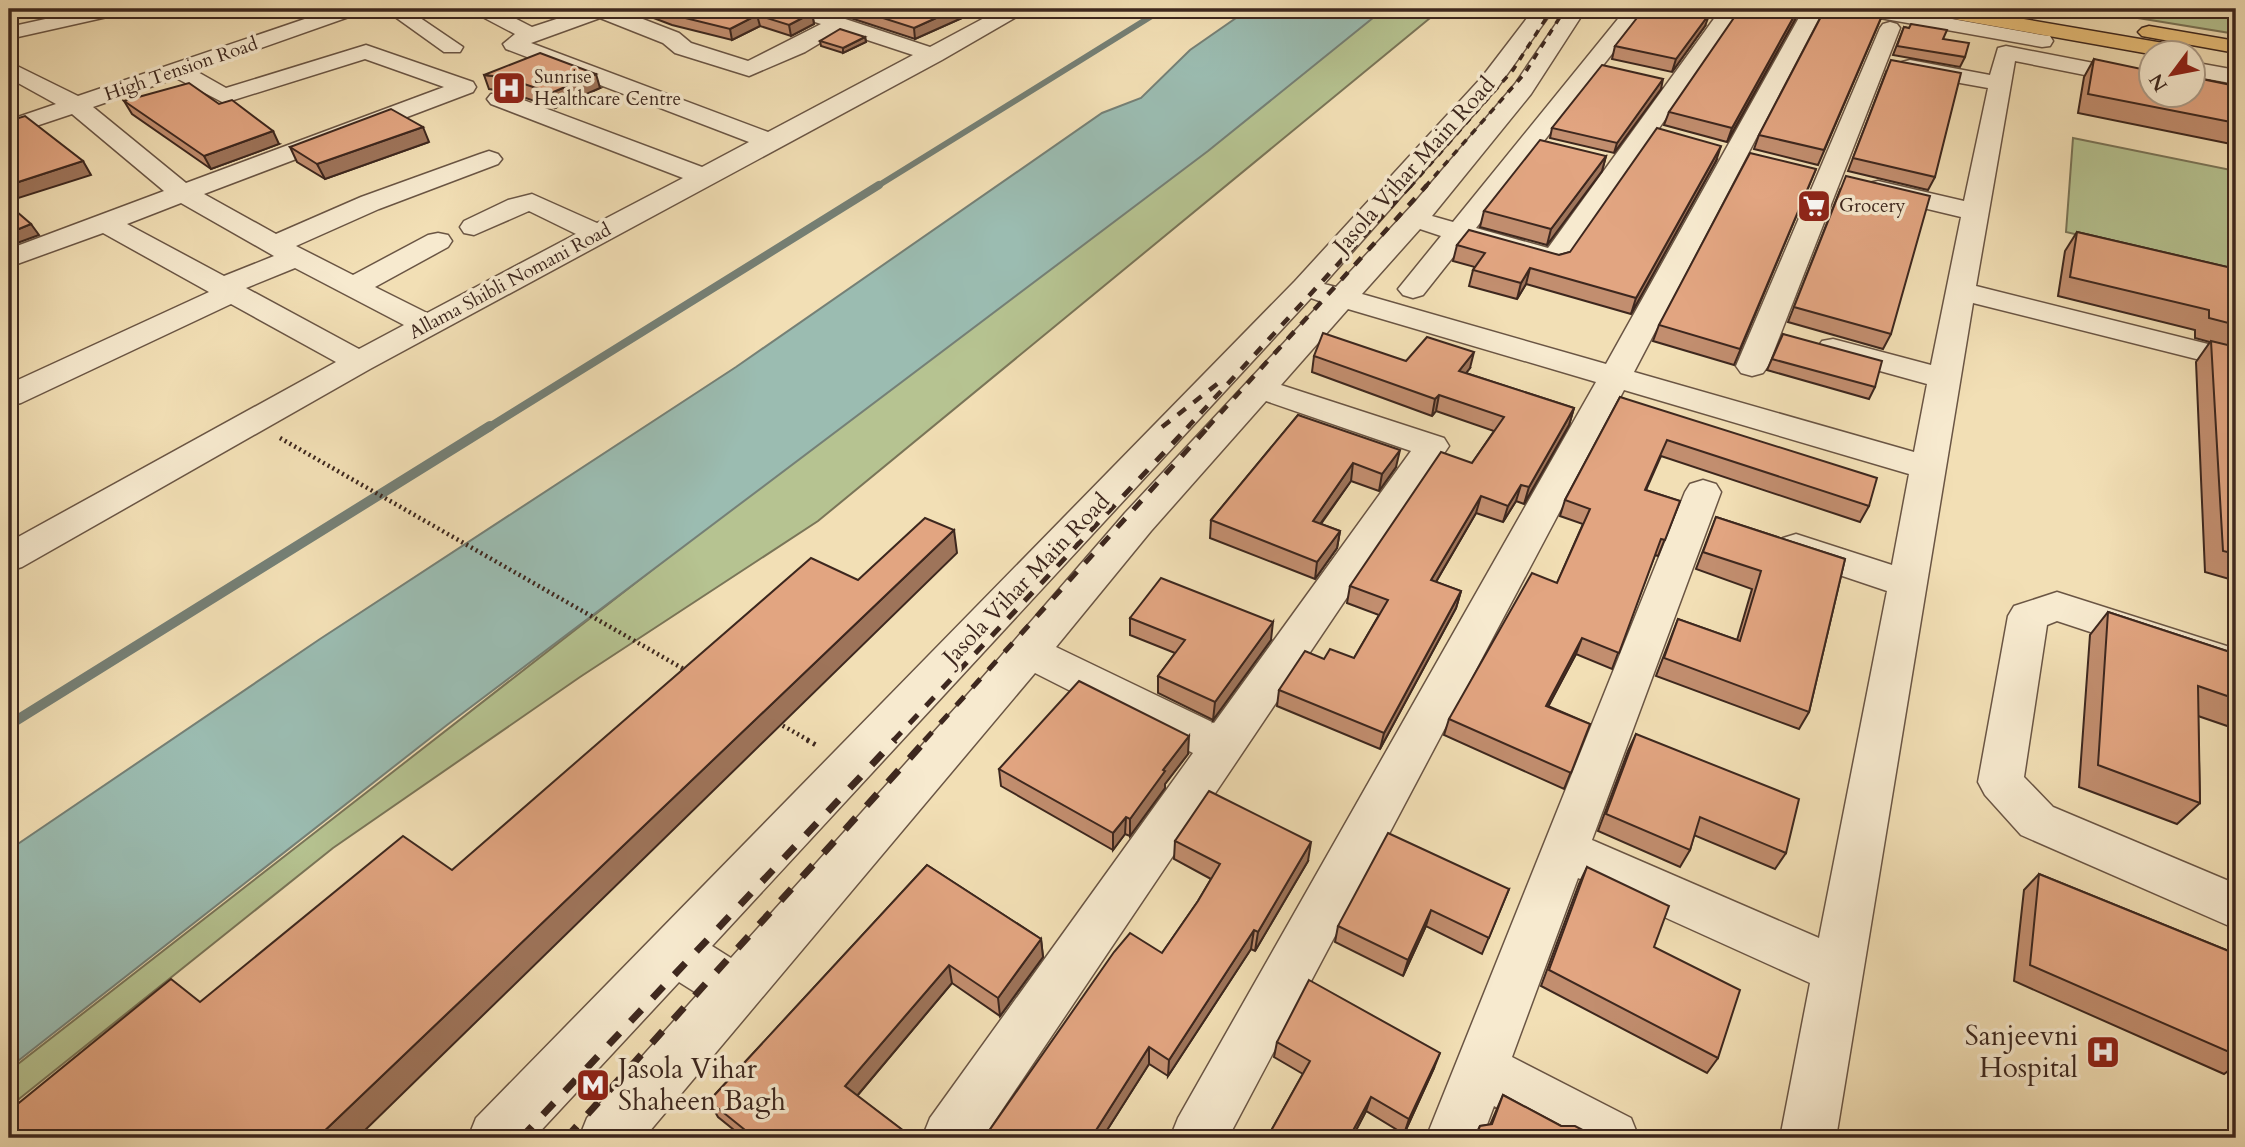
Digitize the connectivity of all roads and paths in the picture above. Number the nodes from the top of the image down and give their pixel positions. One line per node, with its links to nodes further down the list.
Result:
1 (118, 9): 17 (street)
2 (353, 9): 30 (street, High Tension Road)
3 (394, 9): 21 (street)
4 (482, 9): 18 (street)
5 (795, 9): 15 (street)
6 (1016, 9): 23 (street, Allama Shibli Nomani Road)
7 (1544, 9): 65 (street, Jasola Vihar Main Road)
8 (1576, 9): 38 (street, Jasola Vihar Main Road)
9 (1637, 9): 27 (street)
10 (1932, 9): 20 (main road)
11 (2013, 9): 22 (main road)
12 (603, 10): 15 (street); 18 (street)
13 (1718, 15): 36 (street)
14 (1851, 16): 16 (street); 25 (street); 75 (street)
15 (839, 23): 23 (street)
16 (1890, 28): 19 (street); 26 (street)
17 (9, 33)
18 (530, 34): 47 (street)
19 (1967, 44)
20 (2136, 45)
21 (452, 47)
22 (2236, 47)
23 (934, 55): 47 (street, Allama Shibli Nomani Road)
24 (2206, 58): 28 (main road)
25 (2136, 59)
26 (1877, 61): 37 (street); 53 (street)
27 (1592, 64): 29 (street); 40 (street)
28 (2236, 64)
29 (1617, 69)
30 (178, 70): 43 (street, High Tension Road); 54 (street)
31 (10, 71): 43 (street)
32 (2206, 71): 34 (street)
33 (1654, 77): 36 (street)
34 (2236, 77)
35 (2136, 78): 37 (street)
36 (1679, 83): 45 (street)
37 (2000, 84): 55 (street)
38 (1523, 89): 40 (street); 56 (street, Jasola Vihar Main Road)
39 (2206, 91): 41 (street)
40 (1566, 97): 48 (street)
41 (2236, 97)
42 (499, 99): 52 (street)
43 (76, 105): 44 (street, High Tension Road); 54 (street)
44 (9, 128)
45 (1645, 130): 46 (street); 59 (street)
46 (1671, 137)
47 (771, 142): 52 (street, Allama Shibli Nomani Road)
48 (1528, 143): 49 (street); 59 (street)
49 (1555, 149)
50 (489, 159): 62 (street)
51 (1802, 171): 53 (street)
52 (704, 177): 60 (street, Allama Shibli Nomani Road)
53 (1829, 177): 55 (street); 71 (street)
54 (181, 192): 57 (street); 62 (street)
55 (1975, 212): 68 (street)
56 (1413, 219): 59 (street); 69 (street, Jasola Vihar Main Road)
57 (105, 223): 63 (street); 66 (street)
58 (474, 227): 60 (street)
59 (1457, 231): 67 (street)
60 (597, 234): 70 (street, Allama Shibli Nomani Road)
61 (438, 241): 64 (street)
62 (286, 251): 64 (street); 66 (street)
63 (9, 259)
64 (353, 287): 70 (street)
65 (1305, 287): 69 (street); 87 (street, Jasola Vihar Main Road)
66 (228, 289): 73 (street); 78 (street)
67 (1413, 289)
68 (1960, 291): 72 (street); 76 (street)
69 (1342, 298): 75 (street); 77 (street, Jasola Vihar Main Road)
70 (426, 325): 73 (street, Allama Shibli Nomani Road)
71 (1788, 335): 74 (street); 76 (street)
72 (2236, 360)
73 (359, 362): 79 (street, Allama Shibli Nomani Road)
74 (1752, 366)
75 (1614, 378): 80 (street); 102 (street)
76 (1944, 379): 80 (street)
77 (1259, 388): 85 (street, Jasola Vihar Main Road); 91 (street)
78 (9, 396)
79 (252, 422): 83 (street, Allama Shibli Nomani Road); 88 (path)
80 (1928, 468): 84 (street)
81 (1706, 509): 93 (street)
82 (1759, 535): 84 (street)
83 (9, 558)
84 (1907, 584): 96 (street)
85 (1029, 652): 89 (street, Jasola Vihar Main Road); 91 (street)
86 (2236, 665): 94 (street)
87 (936, 674): 89 (street); 95 (street, Jasola Vihar Main Road)
88 (701, 679)
89 (991, 698): 97 (street, Jasola Vihar Main Road)
90 (774, 721): 92 (path)
91 (1222, 747): 101 (street)
92 (822, 748)
93 (1565, 850): 96 (street); 98 (street)
94 (2236, 907)
95 (676, 951): 97 (street); 99 (street, Jasola Vihar Main Road)
96 (1838, 971): 105 (street)
97 (737, 990): 100 (street, Jasola Vihar Main Road)
98 (1481, 1070): 103 (street); 104 (street)
99 (496, 1138)
100 (607, 1138)
101 (950, 1138)
102 (1198, 1138)
103 (1454, 1138)
104 (1611, 1138)
105 (1808, 1138)

